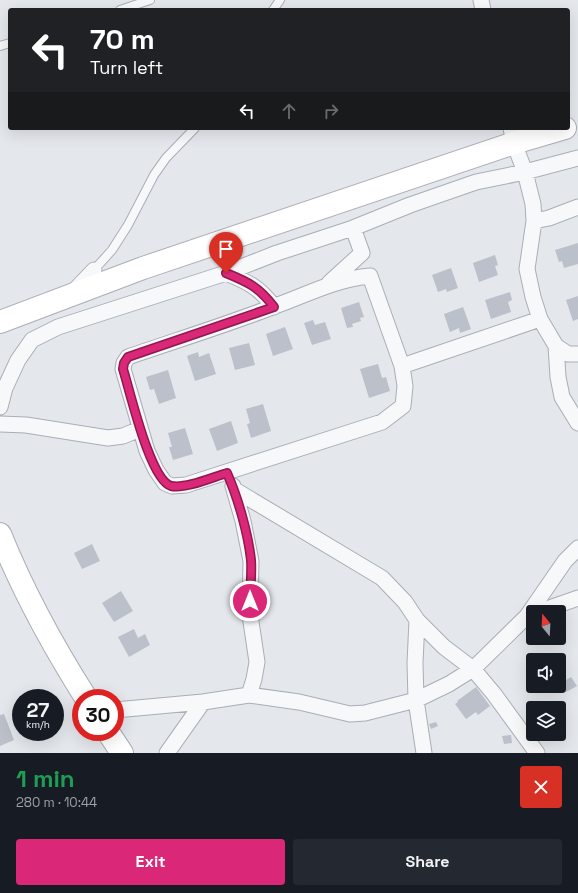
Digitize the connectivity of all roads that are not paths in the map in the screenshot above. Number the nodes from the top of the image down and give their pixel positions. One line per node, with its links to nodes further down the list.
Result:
1 (150, 0): 2 (lane)
2 (126, 8)
3 (193, 130): 12 (lane)
4 (550, 130): 5 (street)
5 (512, 135): 7 (street); 16 (street)
6 (578, 158): 7 (street)
7 (525, 172): 9 (street); 10 (street)
8 (578, 207): 9 (street)
9 (534, 221): 18 (street)
10 (353, 228): 11 (street); 13 (street)
11 (362, 253): 14 (street); 15 (street)
12 (94, 270): 16 (street)
13 (226, 273): 17 (street); 23 (street)
14 (370, 276): 15 (street); 22 (street)
15 (327, 285): 17 (street)
16 (69, 297): 19 (street)
17 (274, 307): 26 (street)
18 (540, 319): 20 (street); 22 (street)
19 (0, 322)
20 (556, 346): 21 (street); 24 (street)
21 (578, 354)
22 (402, 366): 27 (street)
23 (0, 406)
24 (578, 423)
25 (0, 424): 26 (street)
26 (140, 429): 27 (street)
27 (227, 473): 28 (street)
28 (235, 490): 34 (street); 38 (street)
29 (0, 534): 37 (street)
30 (578, 548): 32 (street)
31 (578, 598): 33 (street)
32 (538, 605)
33 (558, 605)
34 (417, 620): 36 (street); 39 (street)
35 (526, 620): 36 (street)
36 (473, 669): 39 (street); 46 (street)
37 (80, 689)
38 (249, 695): 39 (street); 40 (street)
39 (416, 700): 45 (street)
40 (203, 702): 41 (street); 44 (street)
41 (124, 709)
42 (114, 741): 43 (street)
43 (122, 753)
44 (167, 753)
45 (424, 753)
46 (537, 753)

